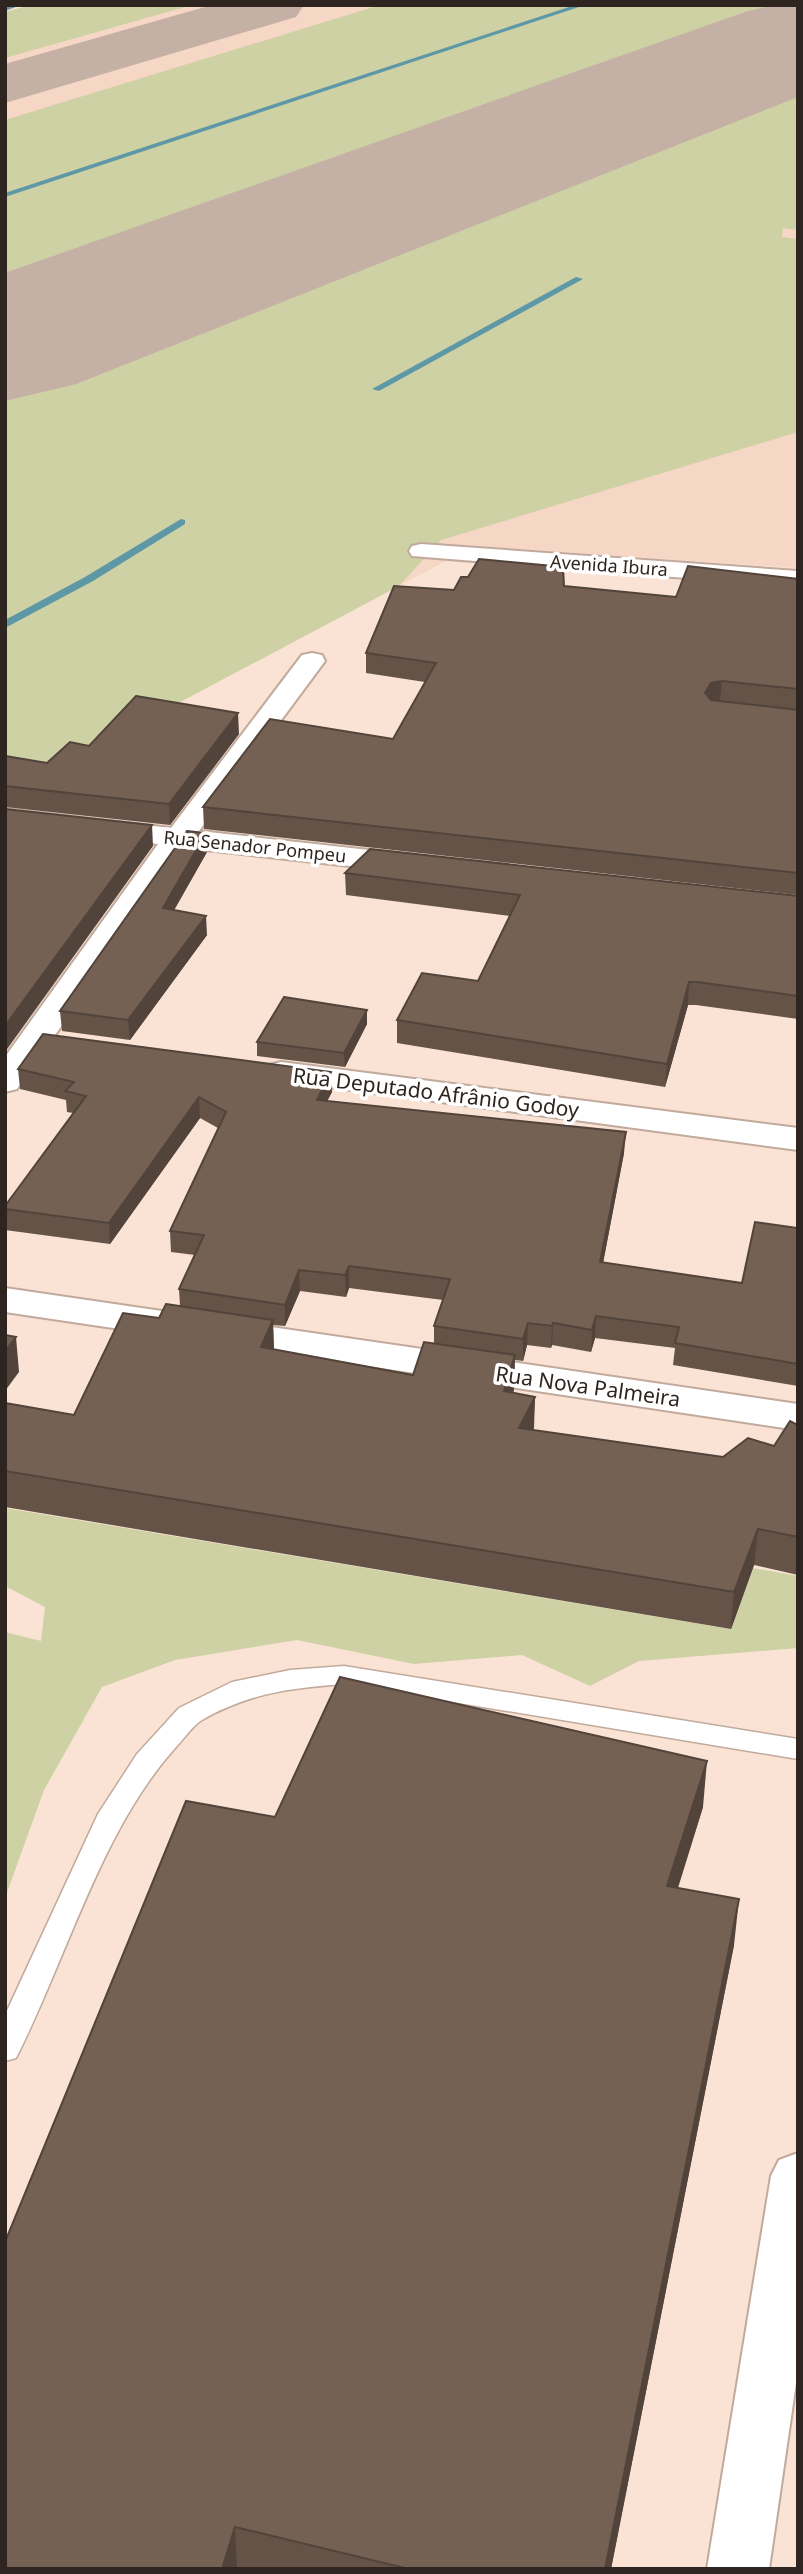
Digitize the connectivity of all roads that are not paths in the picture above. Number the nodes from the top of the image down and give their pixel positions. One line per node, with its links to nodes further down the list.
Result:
1 (421, 551): 2 (street, Avenida Ibura)
2 (798, 579)
3 (312, 661): 5 (street)
4 (5, 818): 5 (street, Rua Senador Pompeu)
5 (179, 837): 6 (street, Rua Senador Pompeu); 7 (street)
6 (440, 867)
7 (33, 1040): 8 (street); 10 (street)
8 (74, 1045)
9 (251, 1068): 11 (street, Rua Deputado Afrânio Godoy)
10 (5, 1082)
11 (798, 1139)
12 (5, 1300): 13 (street, Rua Nova Palmeira)
13 (798, 1417)
14 (798, 1749): 15 (lane)
15 (5, 2049)
16 (798, 2176): 17 (street)
17 (792, 2253): 18 (street)
18 (738, 2569)

